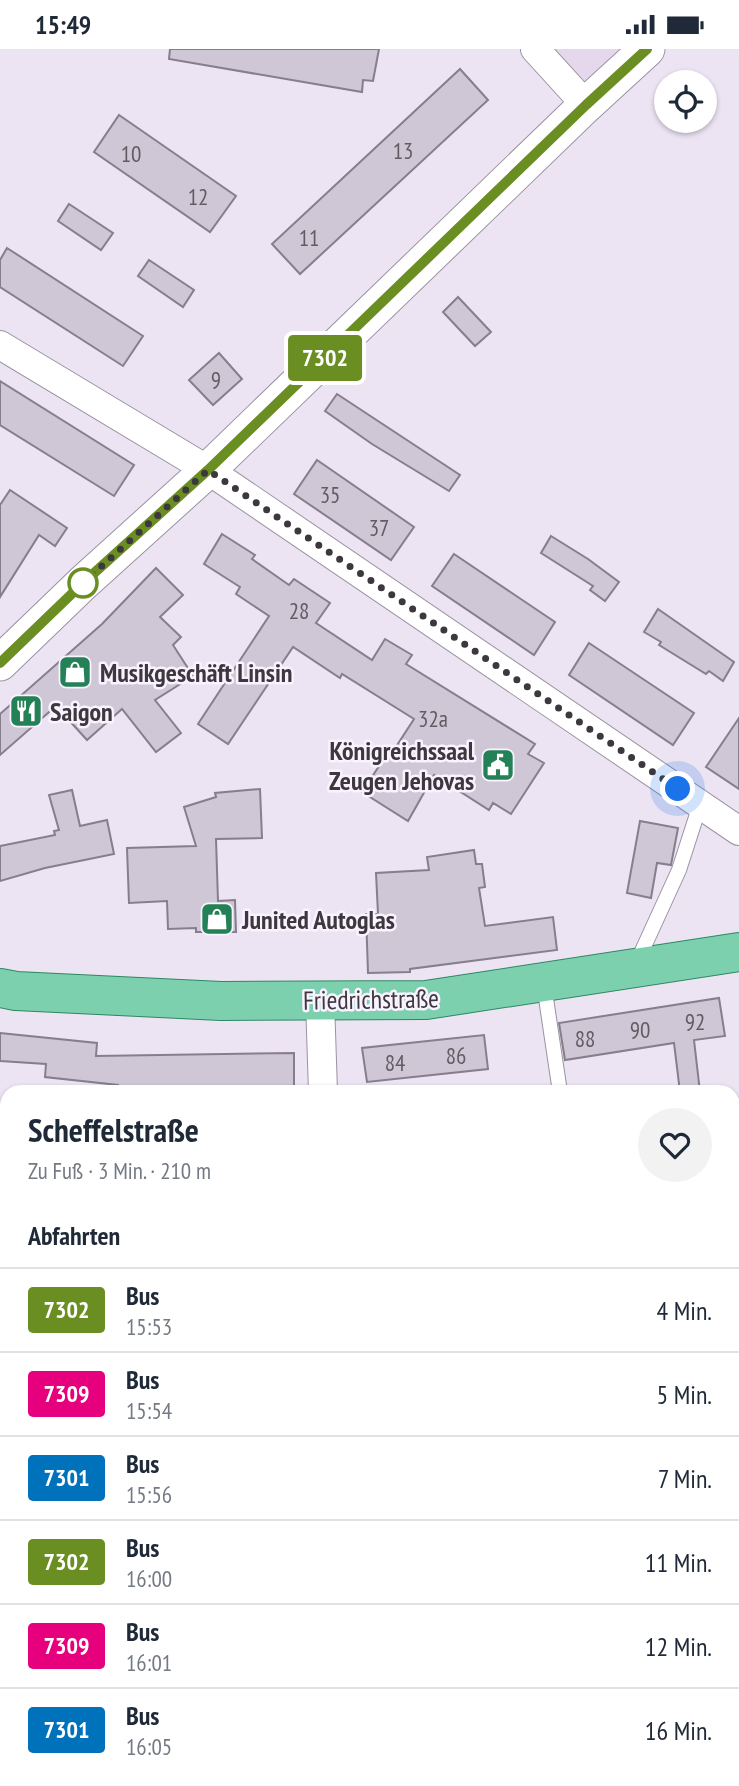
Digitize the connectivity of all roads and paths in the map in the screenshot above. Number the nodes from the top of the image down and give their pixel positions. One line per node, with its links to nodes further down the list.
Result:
1 (535, 49): 3 (street)
2 (647, 49): 3 (street)
3 (586, 105): 5 (street)
4 (0, 345): 5 (street)
5 (208, 470): 6 (street); 7 (street)
6 (0, 663)
7 (700, 804): 8 (street); 10 (lane)
8 (739, 831)
9 (739, 952): 10 (main road, Friedrichstraße)
10 (633, 970): 11 (main road, Friedrichstraße)
11 (543, 983): 13 (main road, Friedrichstraße); 15 (lane)
12 (0, 988): 13 (main road, Friedrichstraße)
13 (320, 1000): 14 (street)
14 (323, 1085)
15 (559, 1085)

